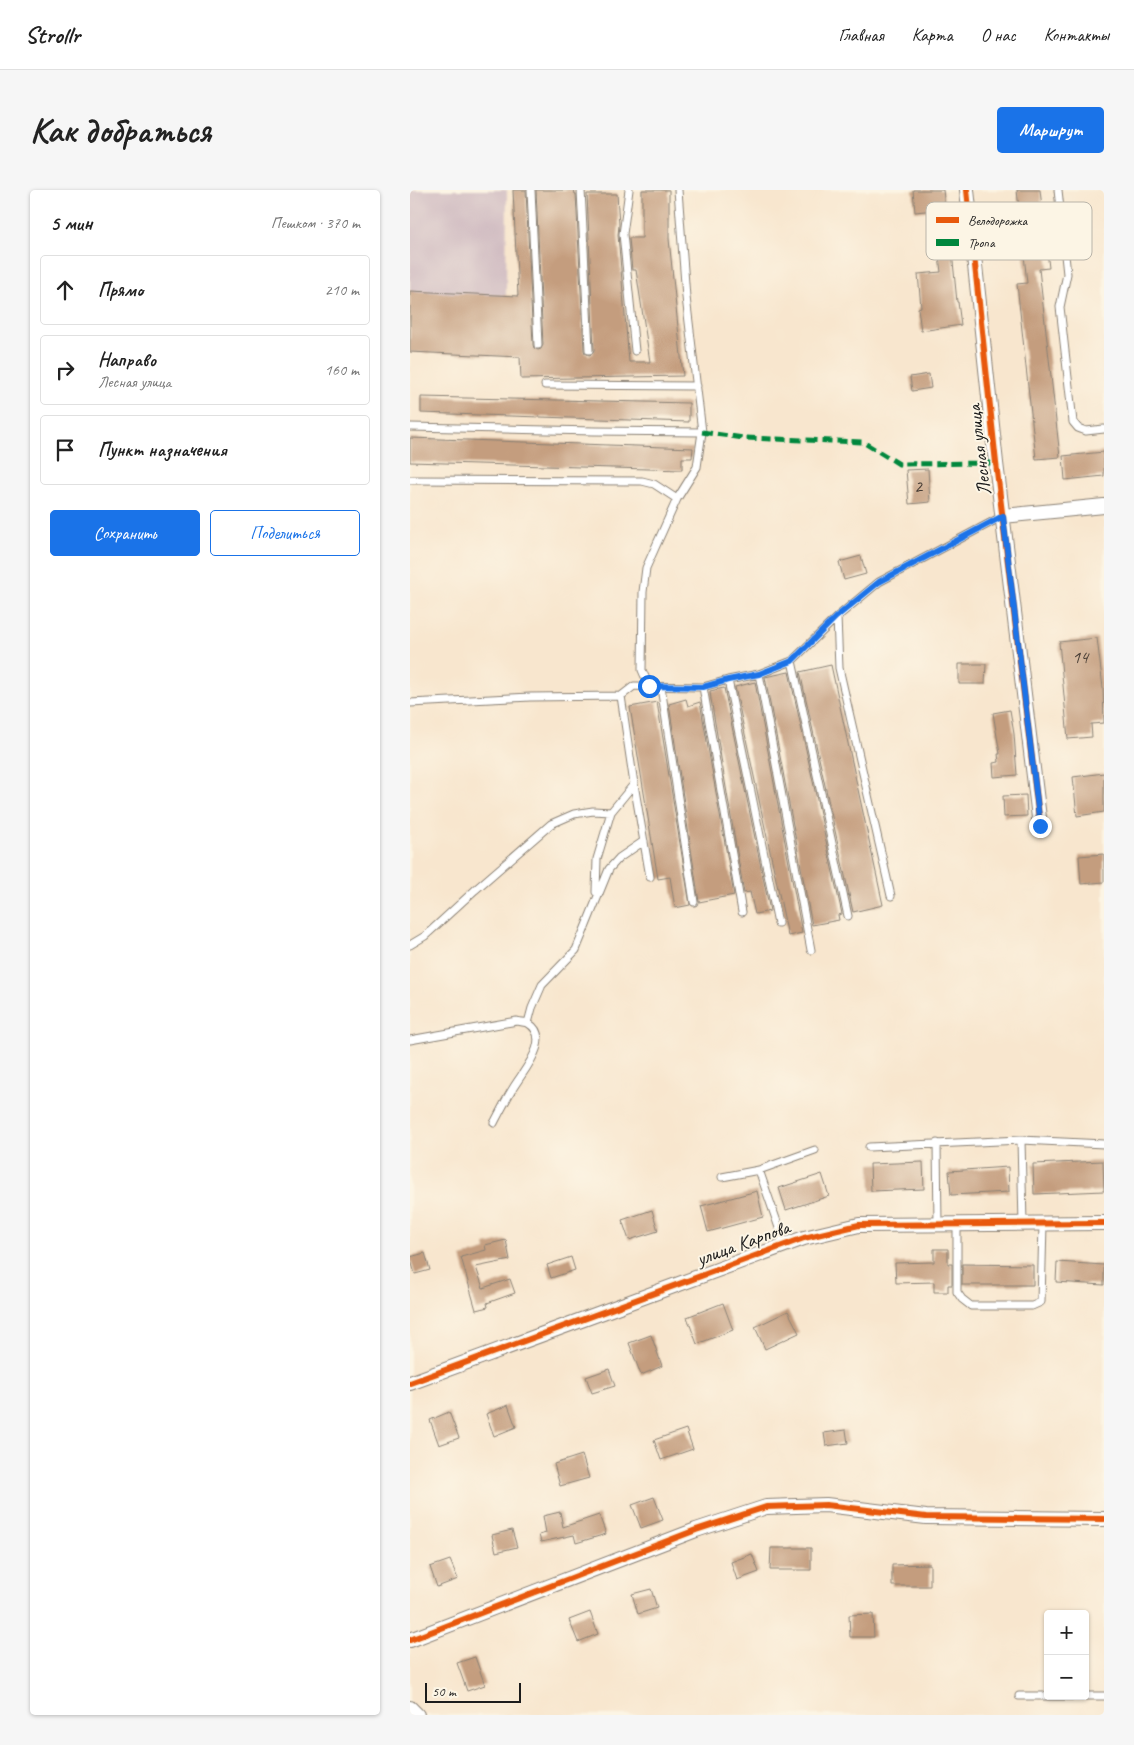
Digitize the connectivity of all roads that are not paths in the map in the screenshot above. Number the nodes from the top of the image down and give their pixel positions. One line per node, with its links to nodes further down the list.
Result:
1 (531, 190): 7 (lane)
2 (581, 190): 8 (lane)
3 (629, 190): 9 (lane)
4 (678, 190): 11 (lane)
5 (975, 260): 18 (street, Лесная улица)
6 (1066, 260): 13 (lane)
7 (538, 345)
8 (589, 350)
9 (635, 351)
10 (545, 385): 11 (lane)
11 (697, 386): 14 (lane)
12 (410, 427): 14 (lane)
13 (1104, 429)
14 (702, 432): 16 (lane)
15 (410, 480): 16 (lane)
16 (677, 499): 23 (lane)
17 (1104, 506): 18 (street)
18 (1003, 516): 19 (lane); 30 (street, Лесная улица)
19 (836, 617): 20 (lane); 33 (lane)
20 (792, 661): 21 (lane); 37 (lane)
21 (759, 674): 22 (lane); 40 (lane)
22 (728, 680): 25 (lane); 38 (lane)
23 (649, 686): 24 (lane); 26 (lane)
24 (662, 687): 25 (lane); 35 (lane)
25 (703, 687): 36 (lane)
26 (622, 696): 27 (lane); 28 (lane)
27 (410, 703)
28 (634, 784): 29 (lane); 31 (lane)
29 (611, 812): 34 (lane); 39 (lane)
30 (1040, 826)
31 (644, 841): 32 (lane); 34 (lane)
32 (650, 877)
33 (890, 896)
34 (596, 897): 41 (lane)
35 (694, 902)
36 (742, 912)
37 (848, 916)
38 (778, 923)
39 (410, 946)
40 (811, 950)
41 (528, 1023): 42 (lane); 43 (lane)
42 (410, 1040)
43 (494, 1123)
44 (1021, 1140): 45 (lane); 46 (lane); 53 (lane)
45 (936, 1144): 47 (lane); 55 (lane)
46 (1104, 1144)
47 (869, 1147)
48 (816, 1150): 49 (lane)
49 (759, 1170): 50 (lane); 56 (lane)
50 (722, 1177)
51 (1104, 1223): 54 (street, улица Карпова)
52 (956, 1224): 53 (street, улица Карпова); 54 (lane); 55 (street, улица Карпова)
53 (1023, 1224): 54 (street, улица Карпова)
54 (1043, 1224)
55 (938, 1225): 56 (street, улица Карпова)
56 (785, 1245): 57 (street, улица Карпова)
57 (410, 1383)
58 (1104, 1519): 59 (street)
59 (410, 1640)
60 (1019, 1696): 61 (lane)
61 (1044, 1696)
62 (1089, 1696): 63 (lane)
63 (1104, 1696)
64 (410, 1708): 65 (street)
65 (417, 1715)

